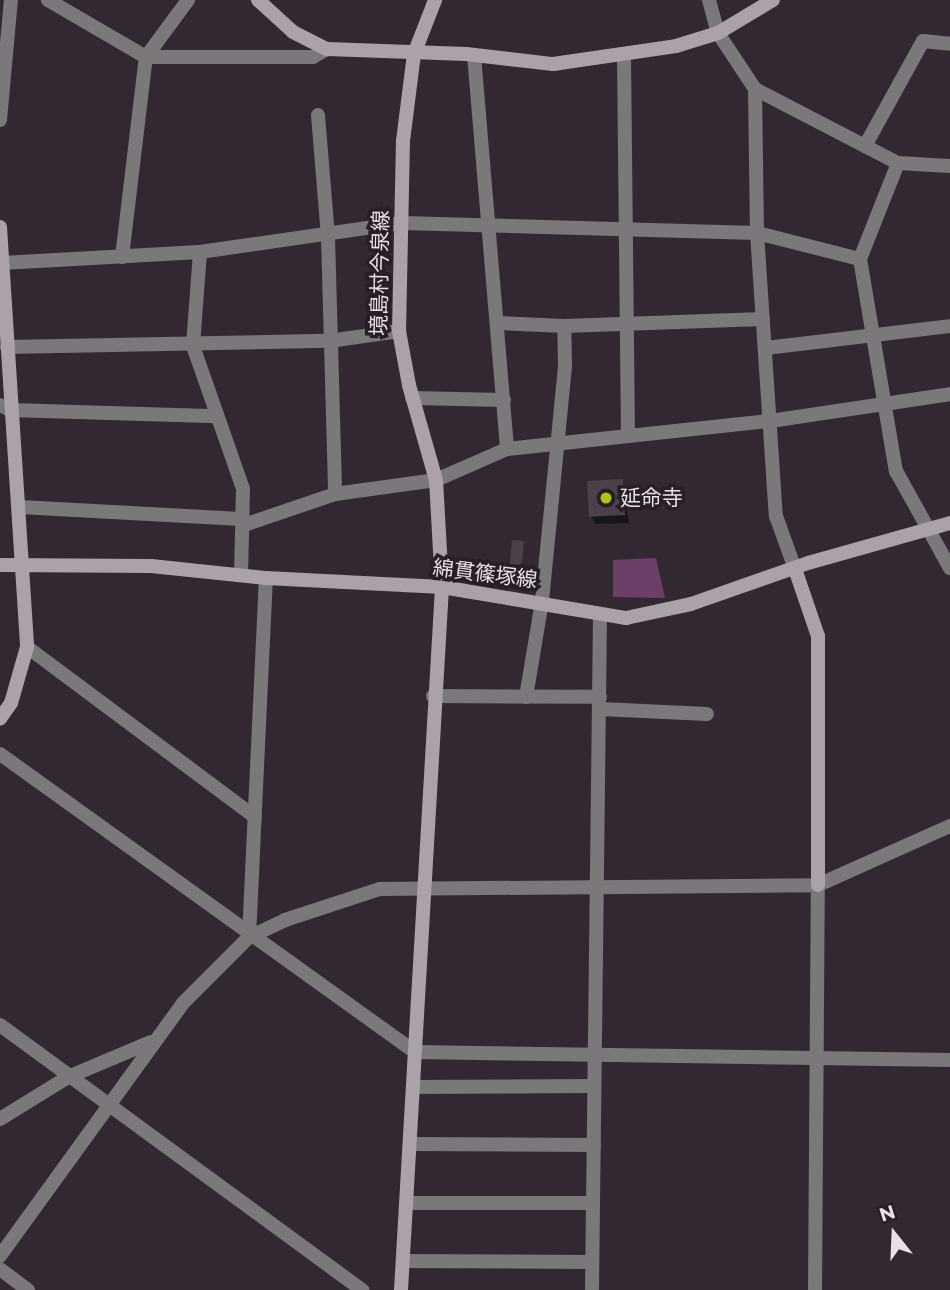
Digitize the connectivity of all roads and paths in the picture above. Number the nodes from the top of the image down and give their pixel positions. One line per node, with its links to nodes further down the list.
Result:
1 (11, 0): 17 (street)
2 (48, 0): 14 (street)
3 (188, 0): 14 (street)
4 (258, 0): 10 (street)
5 (435, 0): 11 (street, 境島村今泉線)
6 (709, 0): 8 (street)
7 (773, 0): 8 (street)
8 (718, 33): 13 (street); 15 (street)
9 (950, 44): 18 (street)
10 (327, 49): 11 (street); 14 (street)
11 (414, 54): 12 (street); 21 (street, 境島村今泉線)
12 (474, 55): 13 (street); 22 (street)
13 (624, 56): 24 (street)
14 (146, 57): 28 (street)
15 (755, 89): 18 (street); 25 (street)
16 (318, 116): 26 (street)
17 (0, 120)
18 (865, 146): 19 (street)
19 (898, 163): 20 (street); 29 (street)
20 (950, 166)
21 (402, 223): 22 (street); 26 (street); 37 (street, 境島村今泉線)
22 (488, 223): 24 (street); 33 (street)
23 (0, 227): 30 (street)
24 (625, 232): 25 (street); 34 (street)
25 (757, 233): 29 (street); 32 (street)
26 (328, 237): 27 (street); 39 (street)
27 (200, 252): 28 (street); 40 (street)
28 (122, 257): 30 (street)
29 (860, 259): 38 (street)
30 (2, 263): 31 (street)
31 (2, 293): 41 (street)
32 (763, 319): 34 (street); 42 (street)
33 (497, 323): 35 (street); 45 (street)
34 (627, 324): 35 (street); 50 (street)
35 (564, 326): 51 (street)
36 (950, 326): 38 (street)
37 (399, 331): 39 (street); 44 (street, 境島村今泉線)
38 (873, 335): 42 (street); 46 (street)
39 (329, 341): 40 (street); 54 (street)
40 (193, 346): 41 (street); 48 (street)
41 (7, 347): 47 (street)
42 (766, 348): 49 (street)
43 (950, 394): 46 (street)
44 (412, 398): 45 (street); 53 (street, 境島村今泉線)
45 (504, 400): 52 (street)
46 (886, 405): 49 (street); 58 (street)
47 (5, 408): 48 (street); 60 (street)
48 (217, 415): 56 (street)
49 (771, 421): 50 (street); 62 (street)
50 (628, 436): 51 (street)
51 (557, 444): 52 (street); 66 (street)
52 (508, 449): 53 (street)
53 (436, 480): 54 (street); 65 (street, 境島村今泉線)
54 (335, 494): 56 (street)
55 (20, 507): 56 (street)
56 (243, 522): 63 (street)
57 (950, 523): 58 (street, 綿貫篠塚線)
58 (932, 529): 61 (street); 62 (street, 綿貫篠塚線)
59 (0, 565): 60 (street, 綿貫篠塚線)
60 (20, 566): 63 (street, 綿貫篠塚線); 68 (street)
61 (950, 568)
62 (794, 569): 67 (street, 綿貫篠塚線); 77 (street)
63 (241, 575): 64 (street, 綿貫篠塚線)
64 (266, 578): 65 (street, 綿貫篠塚線); 75 (street)
65 (442, 587): 66 (street, 綿貫篠塚線); 69 (street, 境島村今泉線)
66 (542, 601): 67 (street, 綿貫篠塚線); 70 (street)
67 (600, 614): 71 (street)
68 (27, 647): 73 (street); 75 (street)
69 (433, 696): 70 (street); 78 (street, 境島村今泉線)
70 (526, 697): 71 (street)
71 (600, 703): 72 (street); 79 (street)
72 (707, 715)
73 (0, 719)
74 (0, 754): 80 (street)
75 (255, 817): 80 (street)
76 (950, 826): 77 (street)
77 (818, 885): 79 (street); 85 (street)
78 (424, 887): 79 (street); 80 (street); 83 (street, 境島村今泉線)
79 (599, 887): 84 (street)
80 (249, 937): 82 (street); 83 (street)
81 (0, 1025): 87 (street)
82 (153, 1041): 87 (street); 90 (street)
83 (415, 1052): 84 (street); 89 (street, 境島村今泉線)
84 (595, 1056): 85 (street); 88 (street)
85 (815, 1057): 86 (street); 104 (street)
86 (950, 1060)
87 (68, 1077): 90 (street); 91 (street)
88 (594, 1086): 89 (street); 93 (street)
89 (413, 1087): 92 (street, 境島村今泉線)
90 (112, 1105): 96 (street); 101 (street)
91 (0, 1119)
92 (410, 1144): 93 (street); 94 (street, 境島村今泉線)
93 (594, 1145): 95 (street)
94 (406, 1203): 95 (street); 97 (street, 境島村今泉線)
95 (593, 1203): 98 (street)
96 (0, 1256)
97 (403, 1261): 98 (street); 102 (street, 境島村今泉線)
98 (592, 1262): 103 (street)
99 (0, 1269): 100 (street)
100 (28, 1290)
101 (362, 1290)
102 (401, 1290)
103 (592, 1290)
104 (815, 1290)

